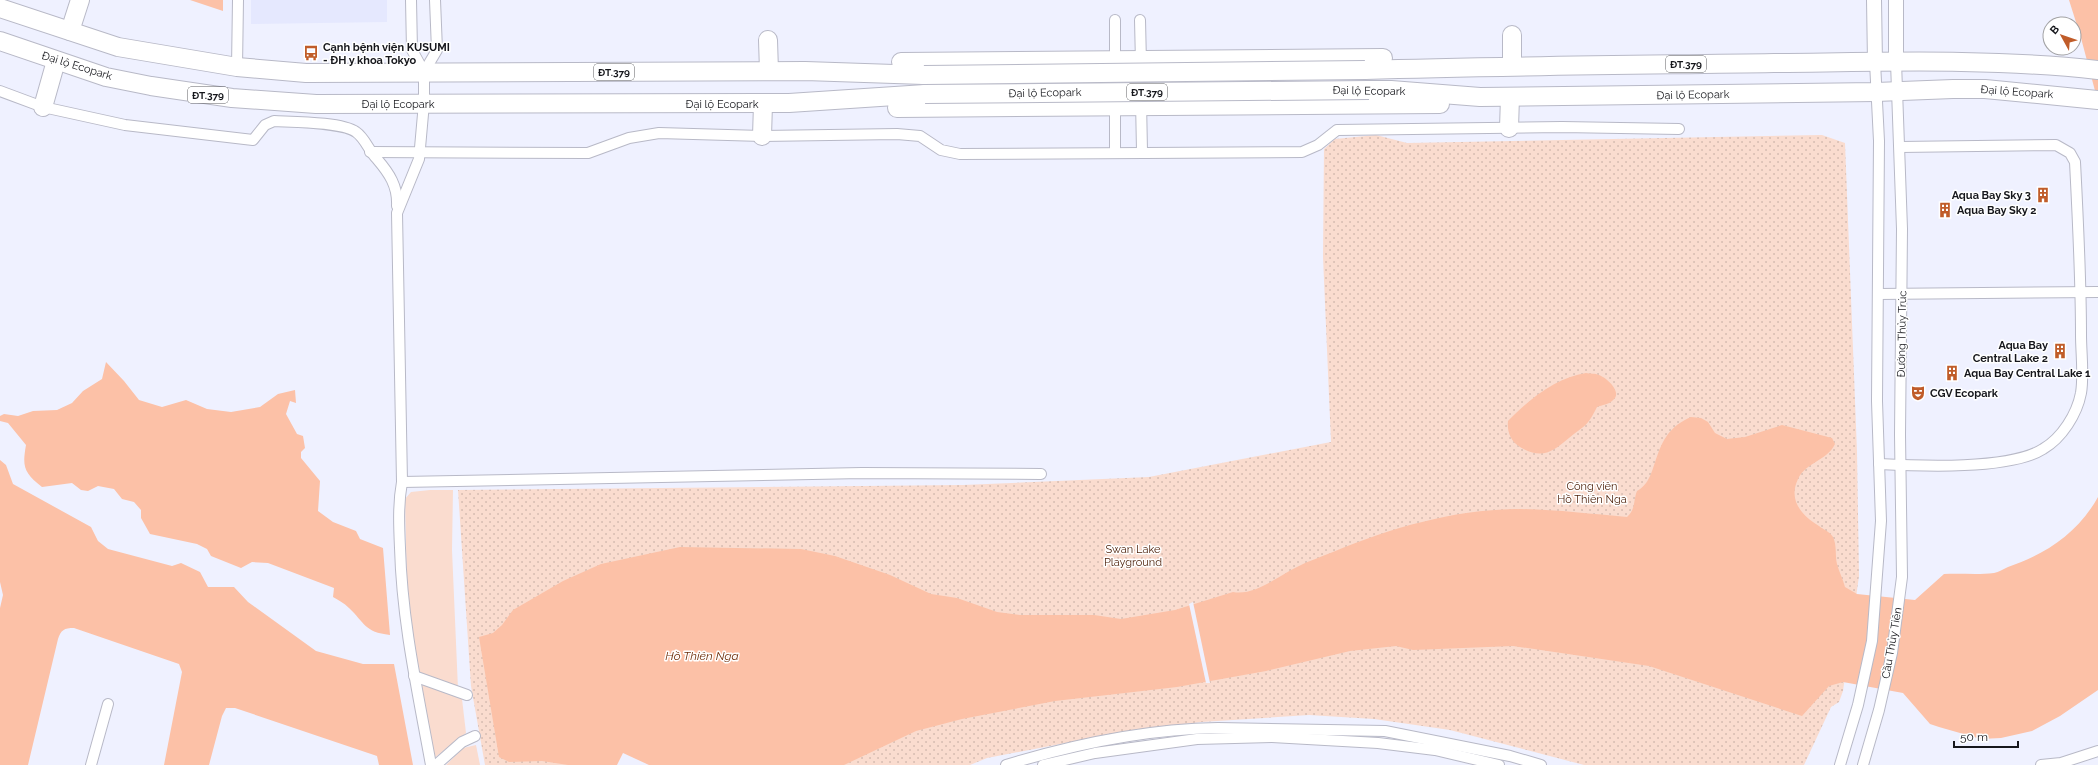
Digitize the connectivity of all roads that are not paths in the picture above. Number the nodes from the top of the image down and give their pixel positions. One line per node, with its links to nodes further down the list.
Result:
1 (80, 0): 10 (highway)
2 (238, 0): 21 (street)
3 (411, 0): 25 (street)
4 (435, 0): 25 (street)
5 (1874, 0): 17 (main road)
6 (1896, 0): 18 (main road)
7 (0, 8): 10 (highway, Đại lộ Ecopark / ĐT.379)
8 (1115, 20): 16 (street)
9 (1140, 20): 14 (street)
10 (70, 31): 21 (highway, Đại lộ Ecopark / ĐT.379)
11 (1512, 35): 20 (highway)
12 (0, 40): 15 (highway, Đại lộ Ecopark / ĐT.379)
13 (768, 40): 23 (highway)
14 (1140, 60): 16 (highway); 19 (highway); 35 (street)
15 (56, 61): 33 (highway, Đại lộ Ecopark / ĐT.379); 37 (highway)
16 (1115, 61): 24 (highway); 36 (street)
17 (1875, 62): 18 (highway, Đại lộ Ecopark / ĐT.379); 20 (highway, Đại lộ Ecopark / ĐT.379); 28 (street)
18 (1896, 62): 22 (highway, Đại lộ Ecopark / ĐT.379); 26 (street, Đường Thủy Trúc)
19 (1476, 66): 20 (highway, Đại lộ Ecopark / ĐT.379); 24 (highway, Đại lộ Ecopark / ĐT.379, bridge)
20 (1512, 66)
21 (237, 67): 25 (highway, Đại lộ Ecopark / ĐT.379)
22 (2098, 70)
23 (769, 71): 24 (highway, Đại lộ Ecopark / ĐT.379); 25 (highway, Đại lộ Ecopark / ĐT.379)
24 (805, 71)
25 (424, 72): 33 (street)
26 (1897, 90): 28 (highway, Đại lộ Ecopark / ĐT.379); 31 (highway, Đại lộ Ecopark / ĐT.379); 41 (street, Đường Thủy Trúc)
27 (0, 91): 37 (street)
28 (1876, 92): 30 (highway, Đại lộ Ecopark / ĐT.379); 49 (street)
29 (1480, 97): 30 (highway, Đại lộ Ecopark / ĐT.379); 32 (highway, Đại lộ Ecopark / ĐT.379, bridge); 35 (highway)
30 (1510, 97): 38 (highway)
31 (2098, 100)
32 (789, 103): 34 (highway, Đại lộ Ecopark / ĐT.379); 36 (highway)
33 (424, 104): 34 (highway, Đại lộ Ecopark / ĐT.379); 43 (street)
34 (763, 104): 40 (highway)
35 (1141, 105): 36 (highway); 45 (street)
36 (1114, 106): 44 (street)
37 (43, 107): 42 (street)
38 (1509, 128): 39 (street); 45 (street)
39 (1679, 129)
40 (762, 136): 43 (street); 44 (street)
41 (1900, 147): 47 (street); 50 (street, Đường Thủy Trúc)
42 (370, 152): 43 (street); 46 (street)
43 (420, 152): 46 (street)
44 (1115, 152): 45 (street)
45 (1142, 152)
46 (397, 213): 54 (street)
47 (2081, 292): 48 (street); 50 (street); 52 (street)
48 (2098, 292)
49 (1878, 294): 50 (street); 51 (street)
50 (1903, 294): 52 (street, Đường Thủy Trúc)
51 (1879, 464): 52 (street); 70 (street, Cầu Thủy Tiên)
52 (1900, 465): 55 (street, Đường Thủy Trúc)
53 (1041, 474): 54 (street)
54 (402, 482): 56 (street)
55 (1902, 577): 71 (street, Cầu Thủy Tiên)
56 (414, 676): 57 (street); 65 (street)
57 (467, 695)
58 (108, 704): 64 (street)
59 (1217, 733): 62 (street); 63 (street); 67 (street); 68 (street)
60 (475, 736): 66 (street)
61 (2098, 751): 72 (street)
62 (1493, 752): 63 (street); 69 (street)
63 (1495, 764)
64 (91, 765)
65 (431, 765)
66 (436, 765)
67 (1006, 765)
68 (1043, 765)
69 (1540, 765)
70 (1840, 765)
71 (1863, 765)
72 (2041, 765)

